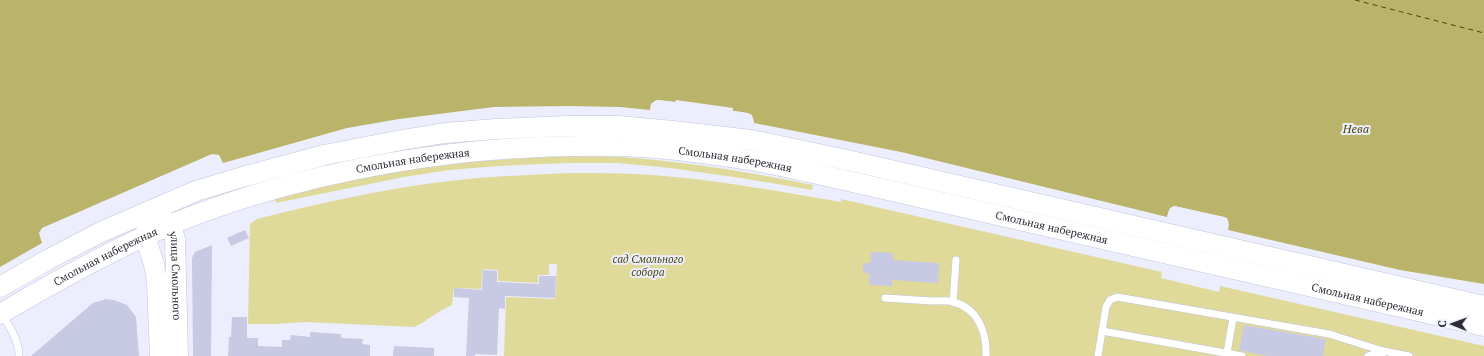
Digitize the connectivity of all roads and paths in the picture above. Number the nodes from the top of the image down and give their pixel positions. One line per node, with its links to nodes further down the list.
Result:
1 (151, 210): 2 (main road, улица Смольного); 3 (main road); 5 (main road, Смольная набережная); 10 (main road, Смольная набережная)
2 (171, 225): 3 (main road, Смольная набережная); 10 (main road, Смольная набережная); 16 (main road, улица Смольного)
3 (145, 236): 8 (main road, Смольная набережная); 15 (main road, улица Смольного)
4 (956, 260): 7 (lane)
5 (0, 287)
6 (885, 298): 7 (lane)
7 (953, 302): 17 (lane)
8 (1, 313): 14 (lane)
9 (1233, 318): 11 (lane); 12 (lane); 13 (lane)
10 (1483, 322)
11 (1102, 331): 12 (lane); 18 (lane)
12 (1227, 353): 19 (lane)
13 (1383, 354): 20 (lane); 21 (lane)
14 (19, 356)
15 (160, 356)
16 (178, 356)
17 (986, 356)
18 (1098, 356)
19 (1242, 356)
20 (1368, 356)
21 (1409, 356)

